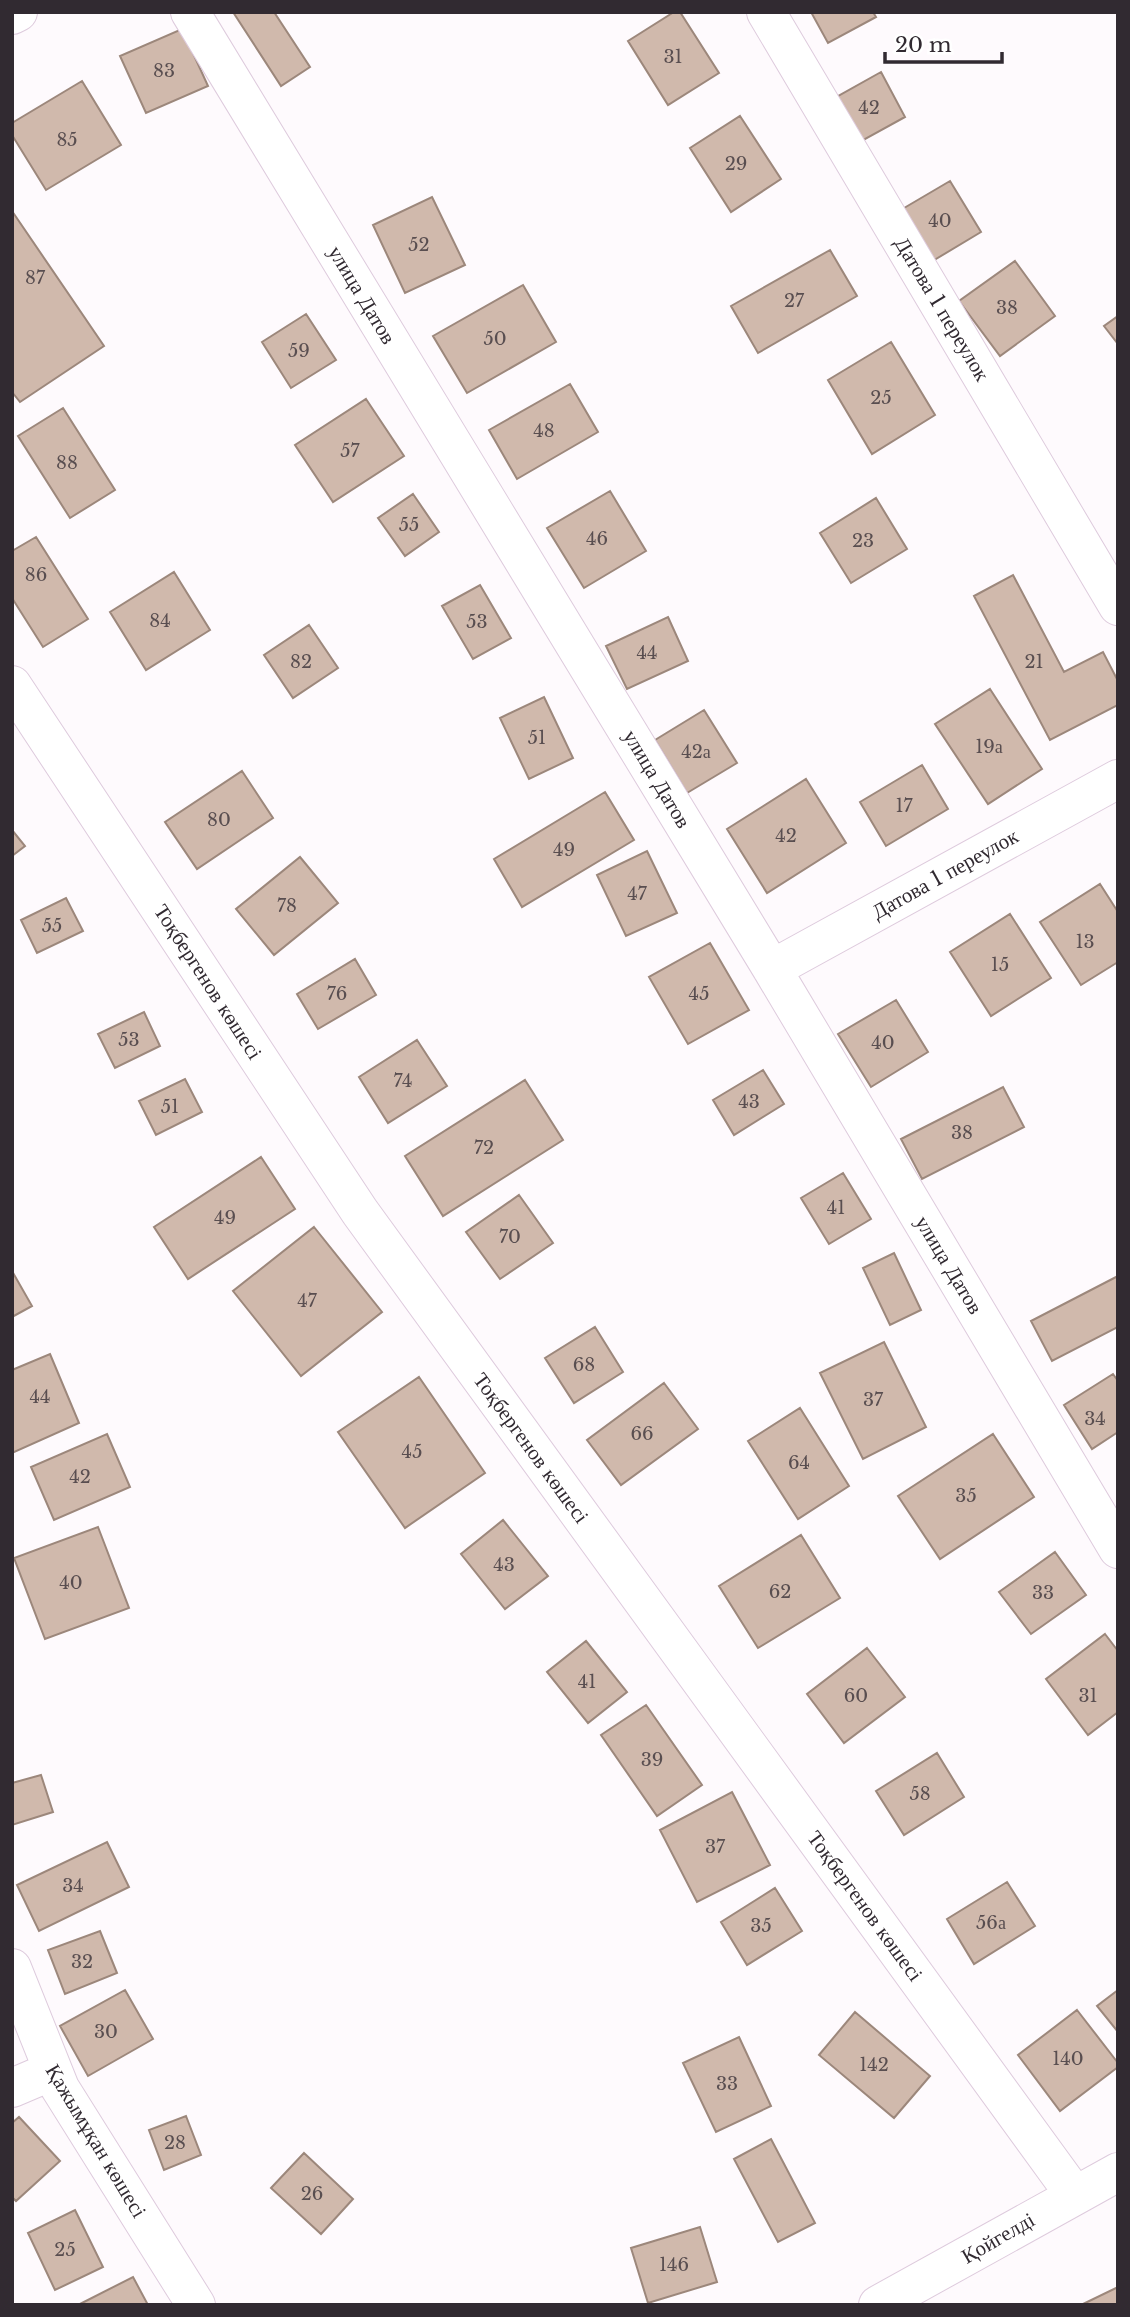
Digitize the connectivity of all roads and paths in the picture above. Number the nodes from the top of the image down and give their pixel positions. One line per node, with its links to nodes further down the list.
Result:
1 (18, 12): 4 (street)
2 (190, 12): 8 (street, улица Датов)
3 (766, 12): 5 (street, Датова 1 переулок)
4 (12, 15)
5 (1118, 606)
6 (12, 685): 14 (street, Тоқбергенов көшесі)
7 (1118, 779): 8 (street, Датова 1 переулок)
8 (772, 969): 9 (street, улица Датов)
9 (1118, 1549)
10 (12, 1968): 11 (street, Қажымұқан көшесі)
11 (52, 2071): 12 (street); 16 (street, Қажымұқан көшесі)
12 (12, 2088)
13 (1118, 2172): 14 (street, Қойгелді)
14 (1074, 2194): 15 (street, Қойгелді)
15 (919, 2296): 17 (street, Қойгелді)
16 (196, 2305)
17 (877, 2305)

